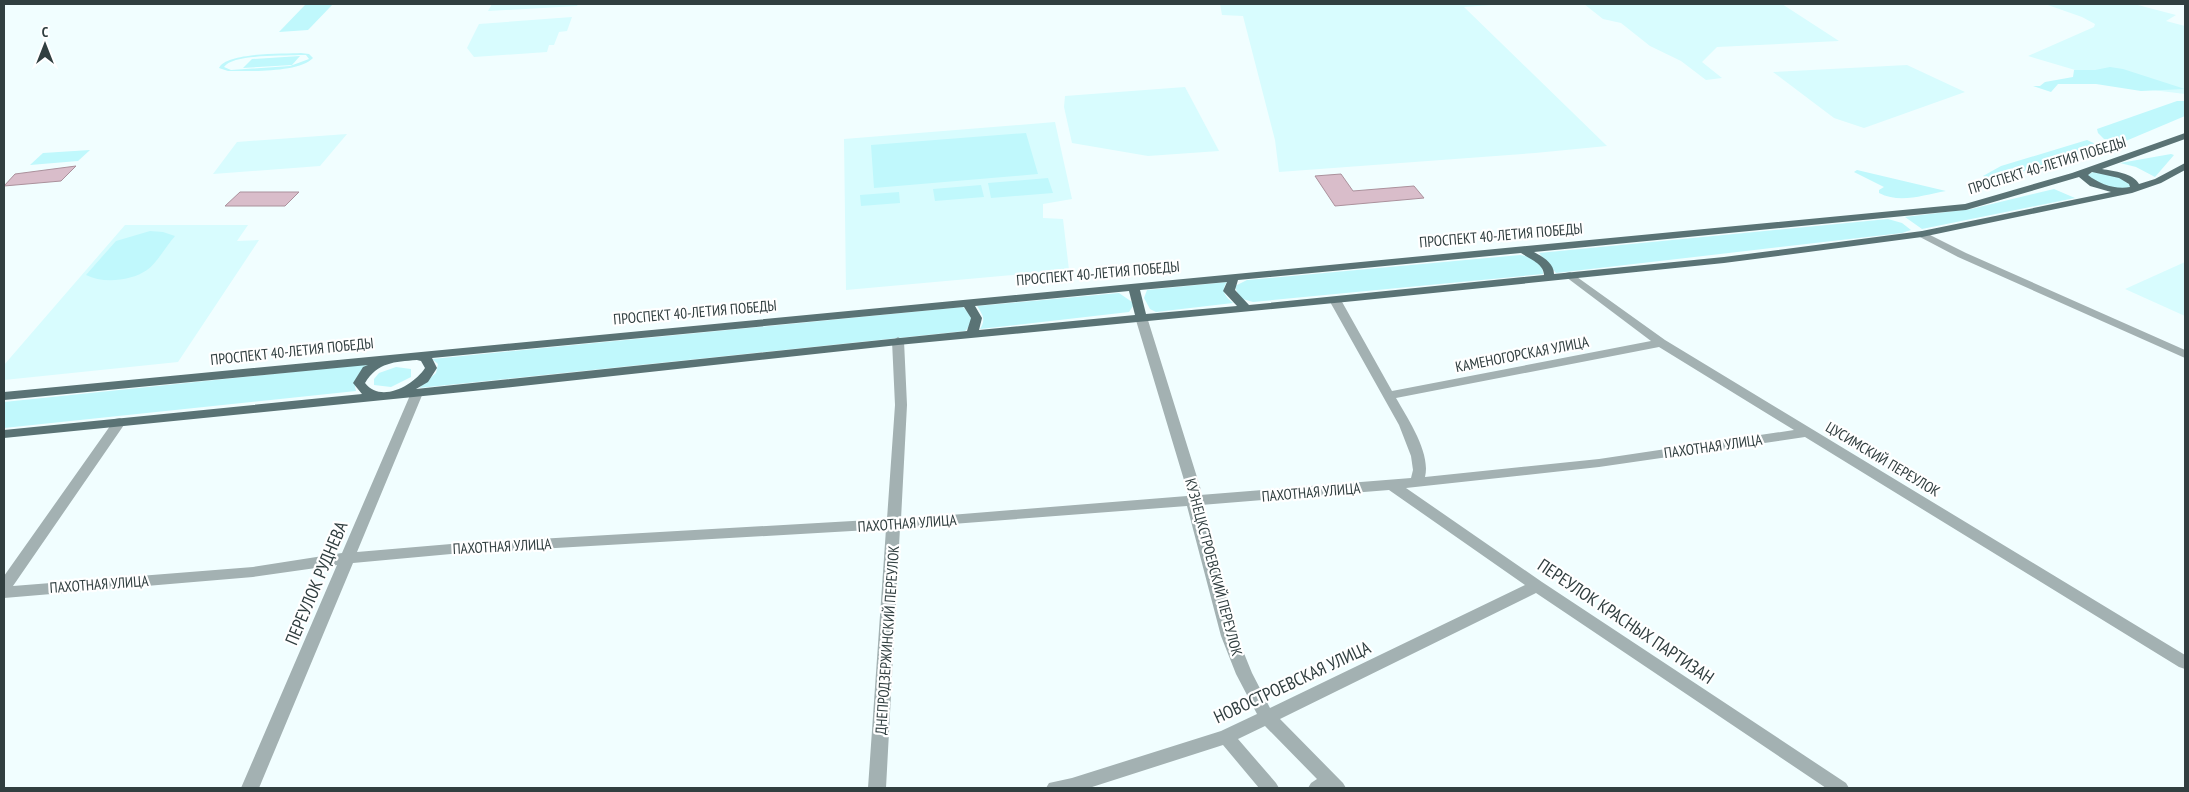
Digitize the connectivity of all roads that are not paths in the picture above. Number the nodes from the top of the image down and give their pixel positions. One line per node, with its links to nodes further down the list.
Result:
1 (2185, 136): 3 (main road, ПРОСПЕКТ 40-ЛЕТИЯ ПОБЕДЫ)
2 (2185, 166): 4 (main road)
3 (2087, 171): 4 (main road); 4 (main road); 5 (main road, ПРОСПЕКТ 40-ЛЕТИЯ ПОБЕДЫ)
4 (2130, 190): 6 (main road)
5 (1894, 215): 6 (main road); 7 (main road, ПРОСПЕКТ 40-ЛЕТИЯ ПОБЕДЫ)
6 (1922, 234): 8 (main road); 19 (street)
7 (1524, 250): 9 (main road, ПРОСПЕКТ 40-ЛЕТИЯ ПОБЕДЫ); 10 (main road)
8 (1570, 275): 10 (main road); 18 (street, ЦУСИМСКИЙ ПЕРЕУЛОК)
9 (1234, 277): 11 (main road, ПРОСПЕКТ 40-ЛЕТИЯ ПОБЕДЫ); 14 (main road)
10 (1549, 277): 12 (main road)
11 (1132, 286): 13 (main road, ПРОСПЕКТ 40-ЛЕТИЯ ПОБЕДЫ); 15 (main road)
12 (1335, 300): 14 (main road); 26 (street)
13 (966, 302): 16 (main road); 20 (main road, ПРОСПЕКТ 40-ЛЕТИЯ ПОБЕДЫ)
14 (1246, 308): 15 (main road)
15 (1141, 317): 16 (main road); 32 (street, КУЗНЕЦКСТРОЕВСКИЙ ПЕРЕУЛОК)
16 (970, 335): 17 (main road)
17 (898, 341): 22 (main road); 33 (street, ДНЕПРОДЗЕРЖИНСКИЙ ПЕРЕУЛОК)
18 (1661, 343): 26 (street, КАМЕНОГОРСКАЯ УЛИЦА); 28 (street, ЦУСИМСКИЙ ПЕРЕУЛОК)
19 (2185, 354)
20 (414, 355): 21 (main road, ПРОСПЕКТ 40-ЛЕТИЯ ПОБЕДЫ); 23 (main road)
21 (395, 357): 24 (main road, ПРОСПЕКТ 40-ЛЕТИЯ ПОБЕДЫ); 25 (main road)
22 (417, 393): 23 (main road); 34 (street, ПЕРЕУЛОК РУДНЕВА)
23 (391, 394): 25 (main road)
24 (4, 396)
25 (377, 396): 27 (main road)
26 (1388, 396): 30 (street)
27 (120, 422): 29 (main road); 36 (street)
28 (1808, 432): 30 (street, ПАХОТНАЯ УЛИЦА); 38 (street, ЦУСИМСКИЙ ПЕРЕУЛОК)
29 (4, 434)
30 (1417, 481): 31 (street, ПАХОТНАЯ УЛИЦА)
31 (1392, 485): 32 (street, ПАХОТНАЯ УЛИЦА); 35 (street, ПЕРЕУЛОК КРАСНЫХ ПАРТИЗАН)
32 (1194, 501): 33 (street, ПАХОТНАЯ УЛИЦА); 39 (street, КУЗНЕЦКСТРОЕВСКИЙ ПЕРЕУЛОК)
33 (894, 524): 34 (street, ПАХОТНАЯ УЛИЦА); 43 (street, ДНЕПРОДЗЕРЖИНСКИЙ ПЕРЕУЛОК)
34 (347, 558): 37 (street, ПАХОТНАЯ УЛИЦА); 42 (street, ПЕРЕУЛОК РУДНЕВА)
35 (1537, 586): 39 (street, НОВОСТРОЕВСКАЯ УЛИЦА); 46 (street, ПЕРЕУЛОК КРАСНЫХ ПАРТИЗАН)
36 (4, 587)
37 (4, 592)
38 (2185, 663)
39 (1267, 717): 40 (street, НОВОСТРОЕВСКАЯ УЛИЦА); 41 (street, КУЗНЕЦКСТРОЕВСКИЙ ПЕРЕУЛОК)
40 (1226, 737): 44 (street, НОВОСТРОЕВСКАЯ УЛИЦА); 45 (street)
41 (1328, 786)
42 (250, 788)
43 (877, 788)
44 (1055, 788)
45 (1270, 788)
46 (1840, 788)

